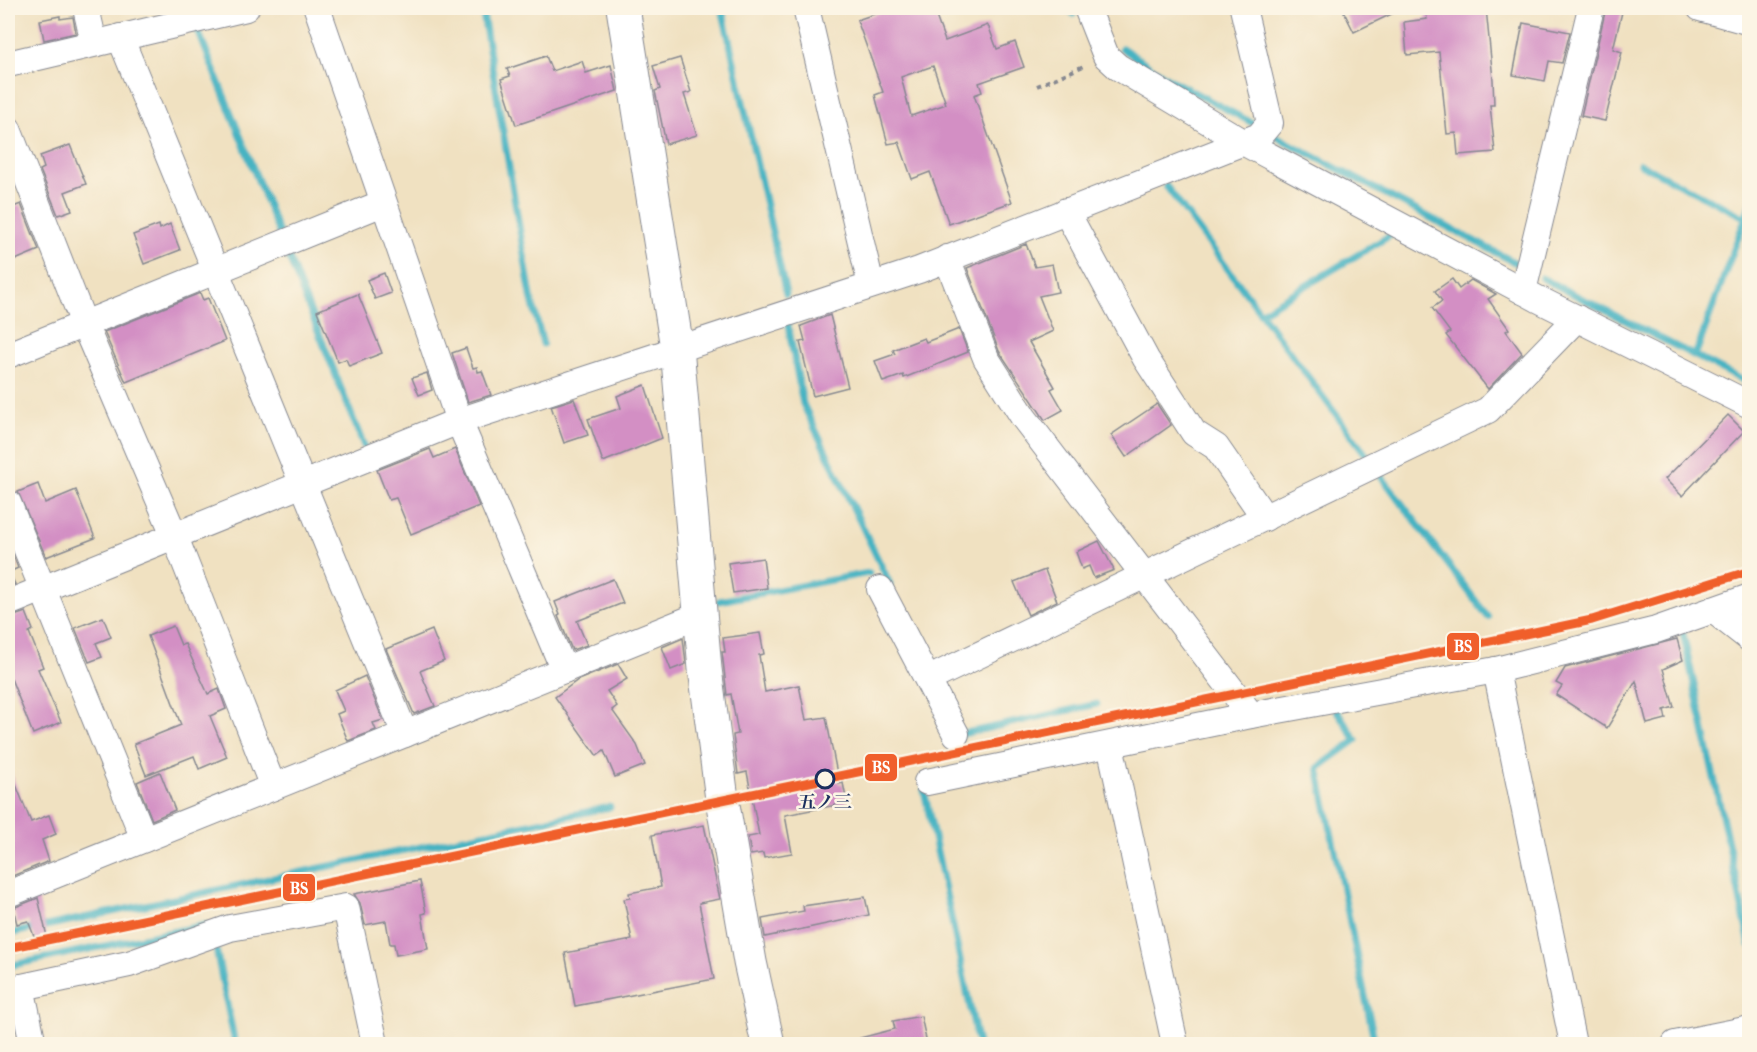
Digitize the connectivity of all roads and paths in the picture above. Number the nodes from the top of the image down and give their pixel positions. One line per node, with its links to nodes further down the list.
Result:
1 (86, 8): 12 (street)
2 (246, 8): 11 (street)
3 (317, 8): 18 (street)
4 (623, 8): 26 (street)
5 (806, 8): 22 (street)
6 (1087, 8): 13 (street)
7 (1243, 8): 17 (street)
8 (1591, 8): 23 (street)
9 (1700, 8): 10 (street)
10 (1749, 22)
11 (120, 37): 12 (street); 21 (street)
12 (94, 43): 14 (street)
13 (1106, 56): 15 (path); 17 (street)
14 (8, 64)
15 (1037, 86)
16 (8, 129): 25 (street)
17 (1258, 133): 19 (street); 23 (street)
18 (383, 203): 21 (street); 29 (street)
19 (1066, 211): 20 (street); 32 (street)
20 (947, 258): 22 (street); 34 (street)
21 (216, 271): 25 (street); 30 (street)
22 (871, 285): 26 (street)
23 (1523, 291): 24 (street)
24 (1577, 318): 28 (street); 32 (street)
25 (84, 324): 27 (street); 33 (street)
26 (677, 348): 29 (street); 40 (street)
27 (8, 356)
28 (1749, 405)
29 (459, 421): 30 (street); 42 (street)
30 (303, 484): 33 (street); 46 (street)
31 (8, 503): 35 (street)
32 (1265, 518): 34 (street)
33 (175, 537): 35 (street); 50 (street)
34 (1144, 576): 44 (street); 45 (street)
35 (42, 589): 38 (street); 51 (street)
36 (880, 589): 44 (street)
37 (1749, 597): 39 (street)
38 (8, 603)
39 (1713, 610): 41 (street); 43 (street)
40 (700, 615): 42 (street); 57 (street)
41 (1749, 639)
42 (564, 670): 46 (street)
43 (1496, 670): 45 (street); 59 (street)
44 (929, 679): 47 (street)
45 (1251, 715): 48 (street)
46 (405, 734): 50 (street)
47 (956, 734)
48 (1110, 745): 49 (street); 58 (street)
49 (927, 782)
50 (273, 787): 51 (street)
51 (144, 839): 52 (street)
52 (8, 894)
53 (14, 989): 55 (street); 56 (street)
54 (1749, 1029): 60 (street)
55 (33, 1044)
56 (375, 1044)
57 (768, 1044)
58 (1175, 1044)
59 (1573, 1044)
60 (1675, 1044)

